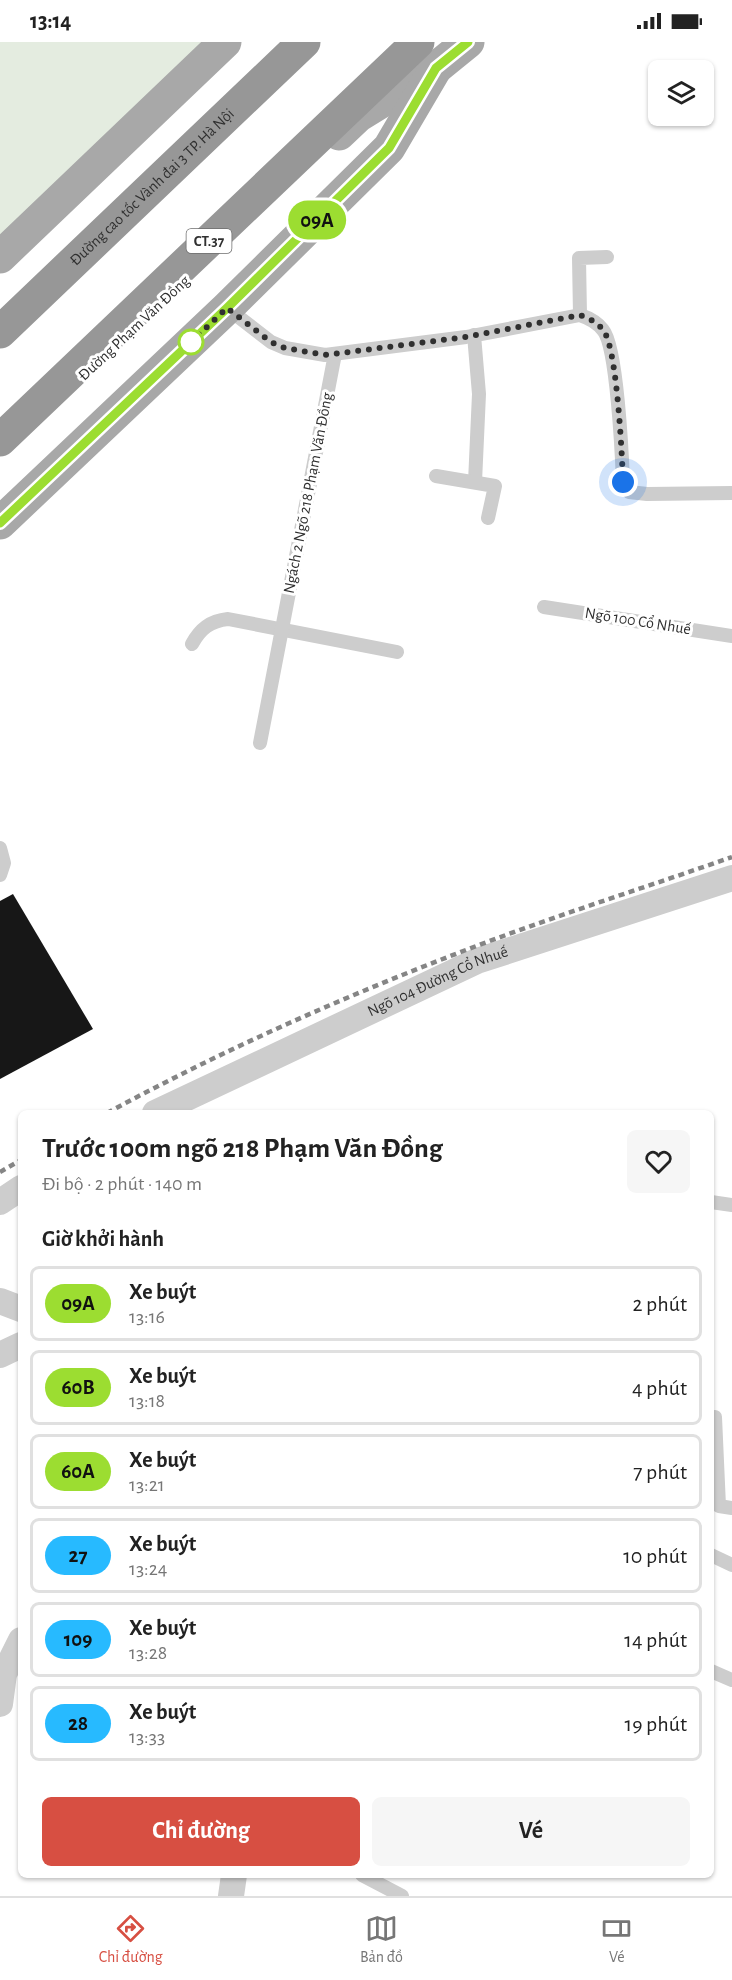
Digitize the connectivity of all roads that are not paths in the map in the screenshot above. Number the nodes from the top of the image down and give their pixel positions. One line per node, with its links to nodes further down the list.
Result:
1 (225, 42): 6 (main road)
2 (290, 42): 10 (main road)
3 (304, 42): 11 (highway, Đường cao tốc Vành đai 3 TP. Hà Nội)
4 (468, 42): 5 (main road, Đường Phạm Văn Đồng)
5 (427, 55): 8 (main road, Đường Phạm Văn Đồng); 14 (highway, CT.37); 15 (main road, Đường Phạm Văn Đồng)
6 (0, 257)
7 (607, 257): 9 (lane)
8 (227, 308): 13 (lane); 20 (main road, Đường Phạm Văn Đồng)
9 (580, 315): 12 (lane); 18 (lane)
10 (0, 324)
11 (0, 332)
12 (474, 335): 13 (lane); 17 (lane)
13 (336, 354): 22 (lane, Ngách 2 Ngõ 218 Phạm Văn Đồng)
14 (0, 440)
15 (0, 454)
16 (436, 476): 17 (lane)
17 (475, 483): 19 (lane)
18 (732, 493)
19 (488, 518)
20 (0, 524)
21 (544, 607): 23 (lane, Ngõ 100 Cổ Nhuế)
22 (282, 631): 24 (lane); 25 (lane); 26 (lane, Ngách 2 Ngõ 218 Phạm Văn Đồng)
23 (732, 636)
24 (192, 644)
25 (397, 652)
26 (260, 743)
27 (0, 848): 28 (lane)
28 (0, 875)
29 (732, 878): 30 (street, Ngõ 104 Đường Cổ Nhuế)
30 (161, 1110)
31 (18, 1190): 32 (street)
32 (0, 1202)
33 (714, 1202): 34 (lane)
34 (732, 1204)
35 (0, 1301): 36 (street)
36 (18, 1308)
37 (18, 1346): 38 (street)
38 (0, 1355)
39 (715, 1417): 40 (lane)
40 (721, 1506)
41 (714, 1557): 42 (lane)
42 (732, 1565)
43 (18, 1646): 46 (street)
44 (714, 1676): 45 (lane)
45 (732, 1680)
46 (0, 1704)
47 (234, 1878): 49 (street)
48 (368, 1878): 50 (lane)
49 (231, 1896)
50 (402, 1896)

